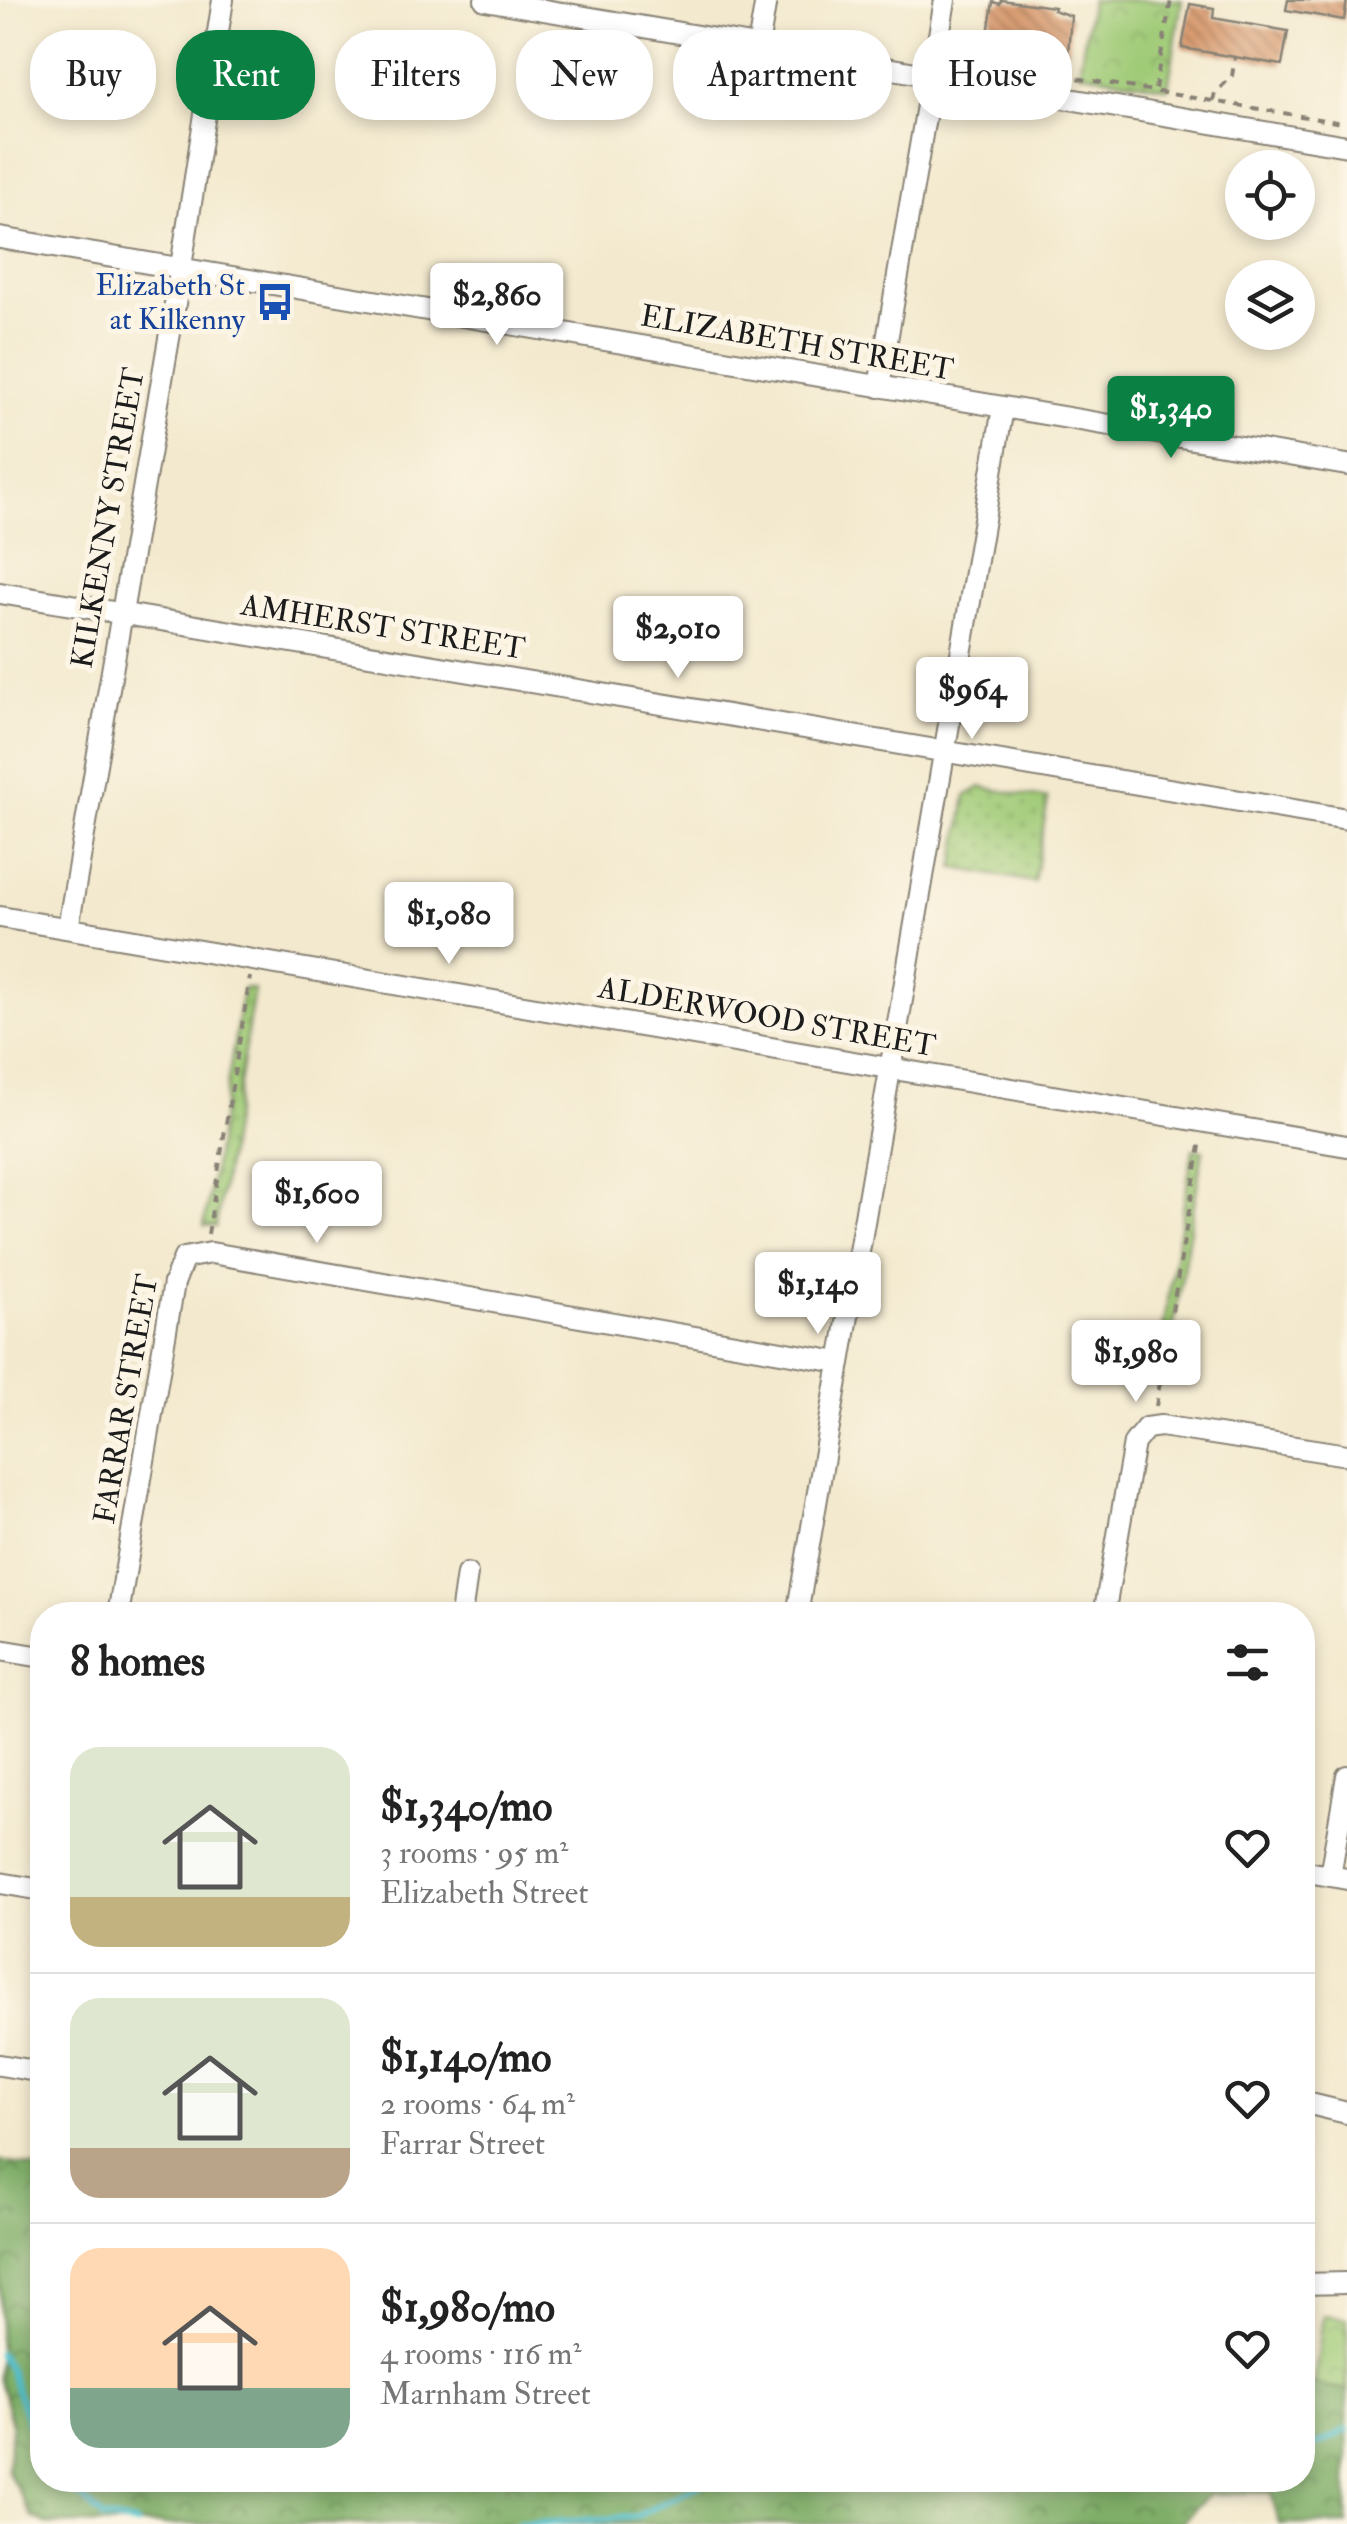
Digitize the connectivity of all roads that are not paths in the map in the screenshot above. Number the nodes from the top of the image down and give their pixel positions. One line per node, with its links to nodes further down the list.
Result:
1 (223, 0): 12 (street, KILKENNY STREET)
2 (485, 0): 7 (street)
3 (766, 0): 5 (street)
4 (946, 0): 6 (street)
5 (761, 30)
6 (941, 30)
7 (673, 32)
8 (1072, 100): 10 (street)
9 (925, 120): 13 (street)
10 (1347, 146)
11 (0, 238): 12 (street, ELIZABETH STREET)
12 (180, 268): 13 (street, ELIZABETH STREET); 17 (street, KILKENNY STREET)
13 (878, 387): 14 (street, ELIZABETH STREET)
14 (1003, 408): 15 (street, ELIZABETH STREET); 18 (street)
15 (1347, 466)
16 (0, 593): 17 (street, AMHERST STREET)
17 (122, 614): 18 (street, AMHERST STREET); 21 (street, KILKENNY STREET)
18 (946, 751): 19 (street, AMHERST STREET); 22 (street)
19 (1347, 819)
20 (0, 917): 21 (street, ALDERWOOD STREET)
21 (68, 928): 22 (street, ALDERWOOD STREET)
22 (890, 1068): 23 (street, ALDERWOOD STREET); 24 (street)
23 (1347, 1146)
24 (839, 1362): 27 (street, FARRAR STREET); 29 (street)
25 (1347, 1455): 30 (street)
26 (467, 1574): 28 (street)
27 (120, 1602)
28 (463, 1602)
29 (799, 1602)
30 (1106, 1602)
31 (0, 1650): 32 (street)
32 (30, 1655)
33 (1347, 1776): 34 (street)
34 (1338, 1878)
35 (0, 1883): 36 (street)
36 (30, 1888)
37 (0, 2065): 38 (street)
38 (30, 2070)
39 (1315, 2105): 40 (street)
40 (1347, 2114)
41 (1347, 2283): 42 (street)
42 (1315, 2284)

